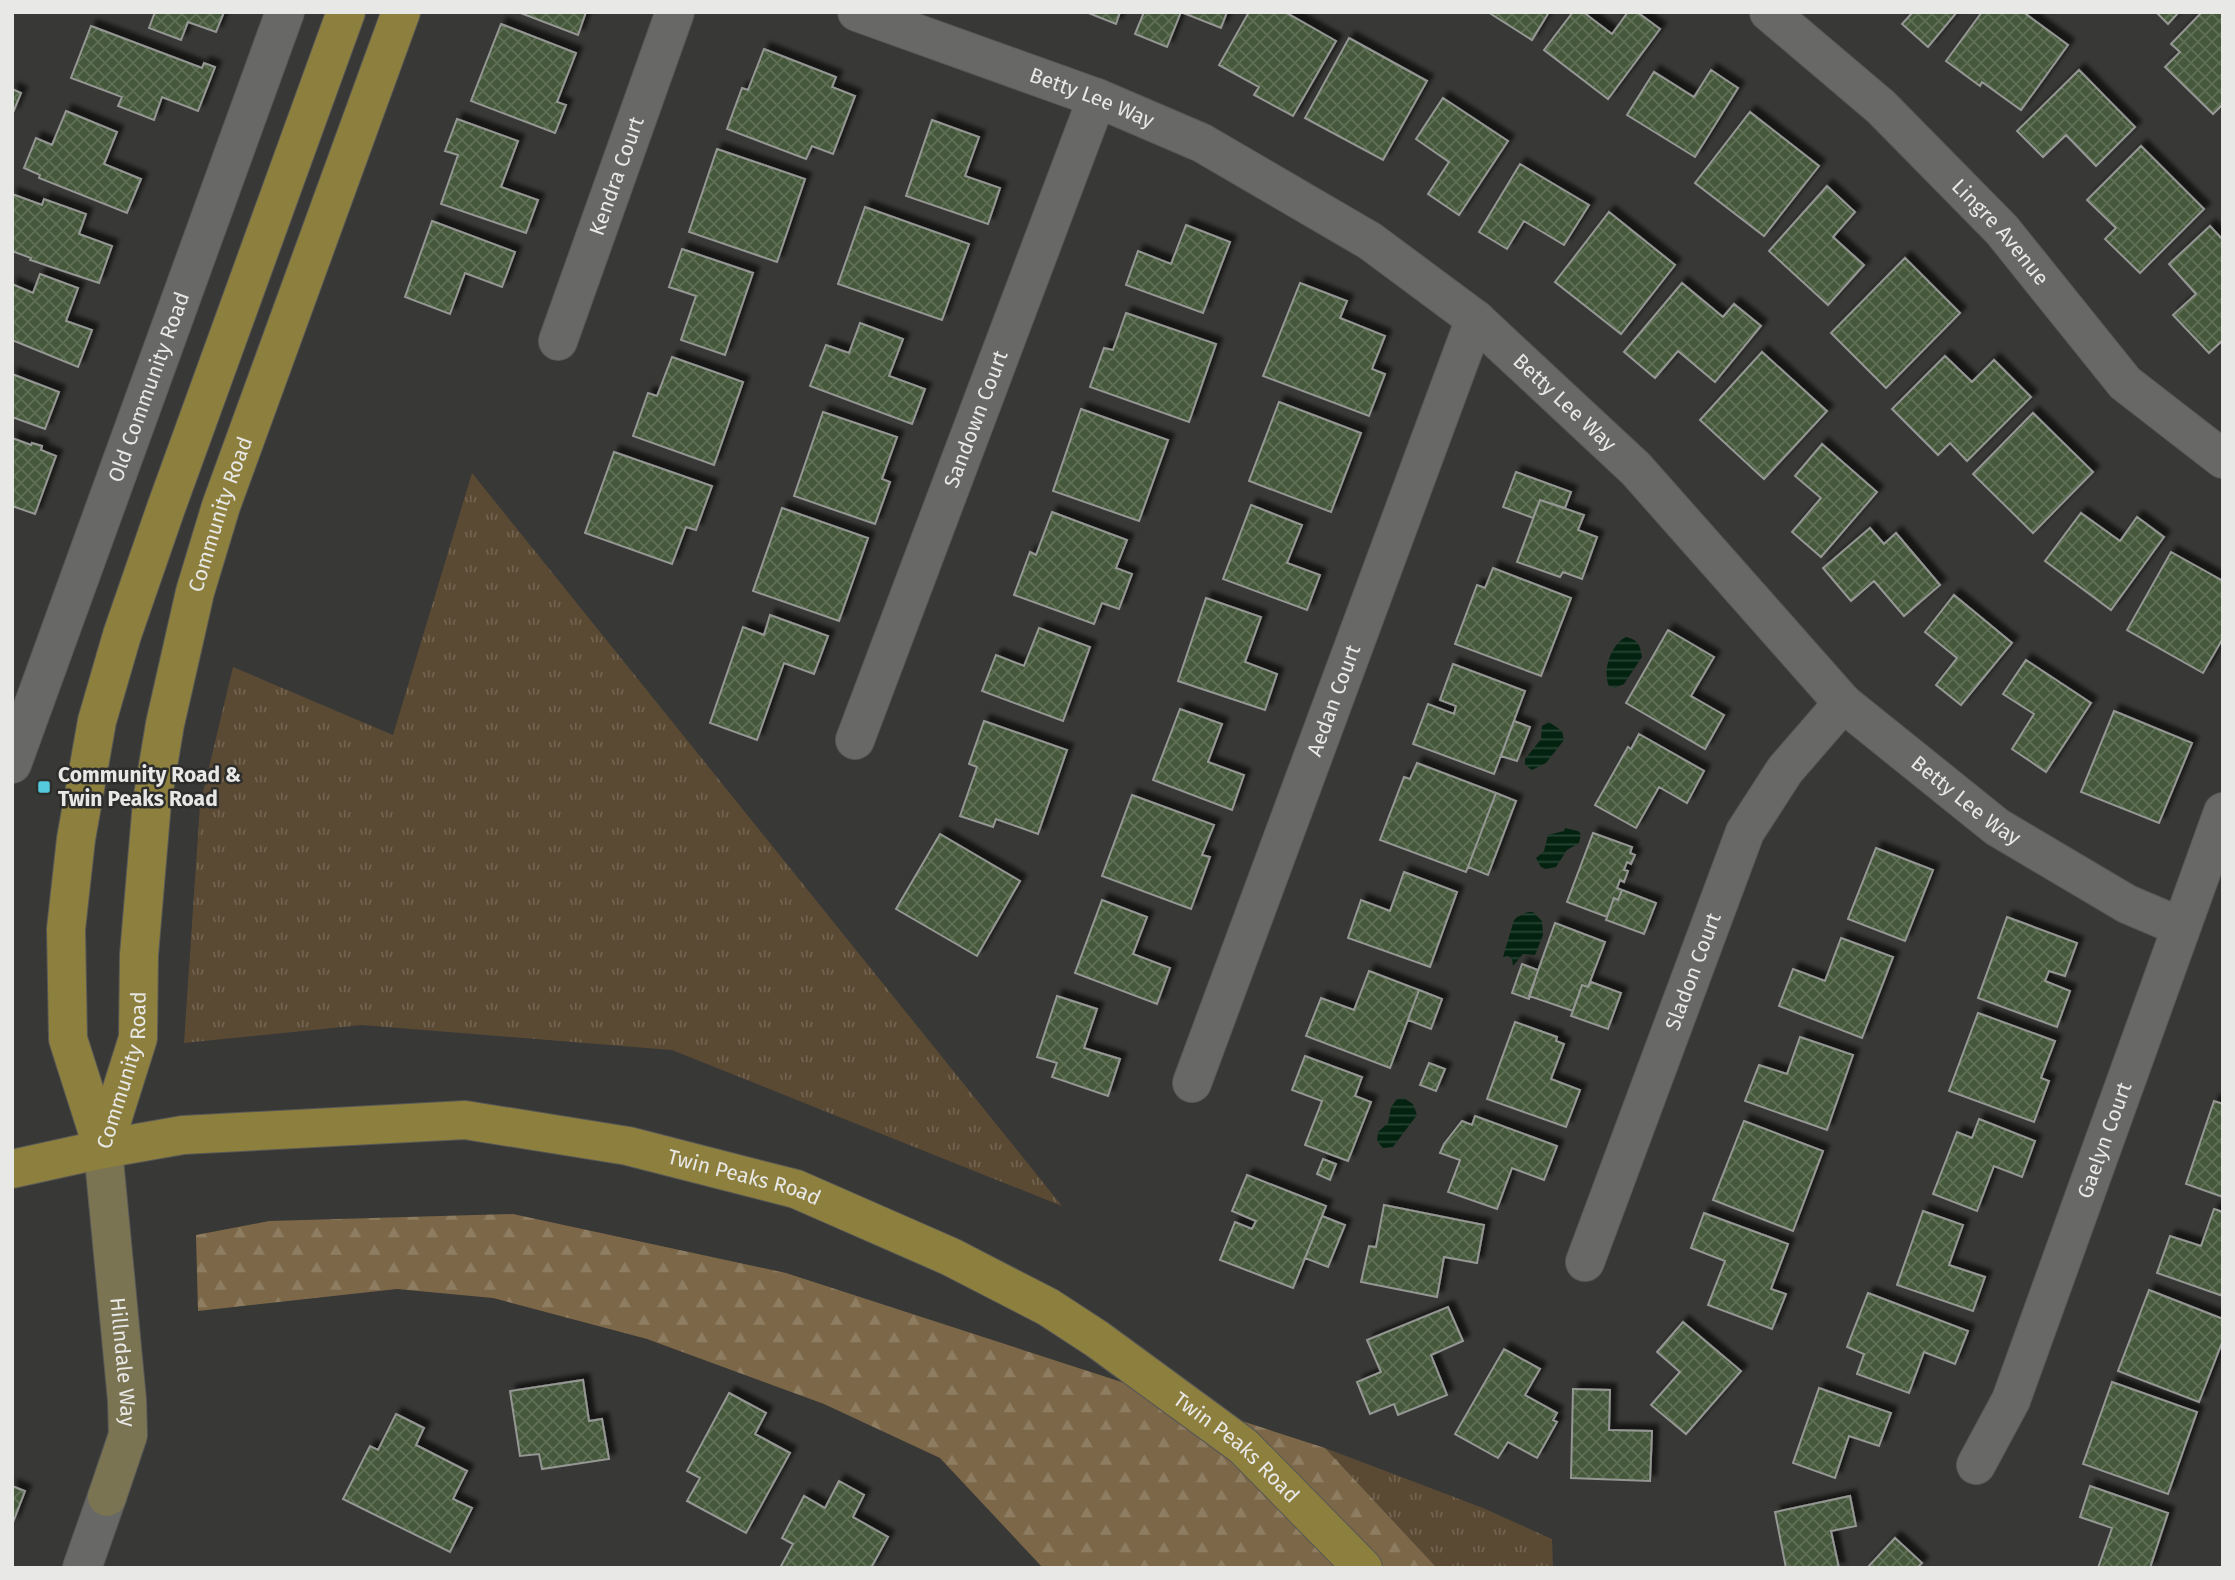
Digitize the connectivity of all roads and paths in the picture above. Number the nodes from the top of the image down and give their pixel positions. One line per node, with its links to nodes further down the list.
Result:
1 (285, 12): 13 (street, Old Community Road)
2 (346, 12): 17 (main road, Community Road)
3 (401, 12): 17 (main road, Community Road)
4 (675, 12): 9 (street, Kendra Court)
5 (857, 12): 7 (street, Betty Lee Way)
6 (1769, 12): 10 (street, Lingre Avenue)
7 (1097, 98): 8 (street, Betty Lee Way); 12 (street, Sandown Court)
8 (1475, 319): 11 (street, Betty Lee Way); 16 (street, Aedan Court)
9 (558, 341)
10 (2223, 459)
11 (1843, 703): 15 (street, Betty Lee Way); 19 (street, Sladon Court)
12 (855, 740)
13 (12, 764)
14 (2223, 812): 15 (street, Gaelyn Court)
15 (2181, 927): 20 (street, Gaelyn Court)
16 (1192, 1083)
17 (103, 1149): 18 (main road, Twin Peaks Road); 21 (street, Hillndale Way); 22 (main road, Twin Peaks Road)
18 (12, 1169)
19 (1585, 1262)
20 (1976, 1465)
21 (82, 1568)
22 (1363, 1568)

